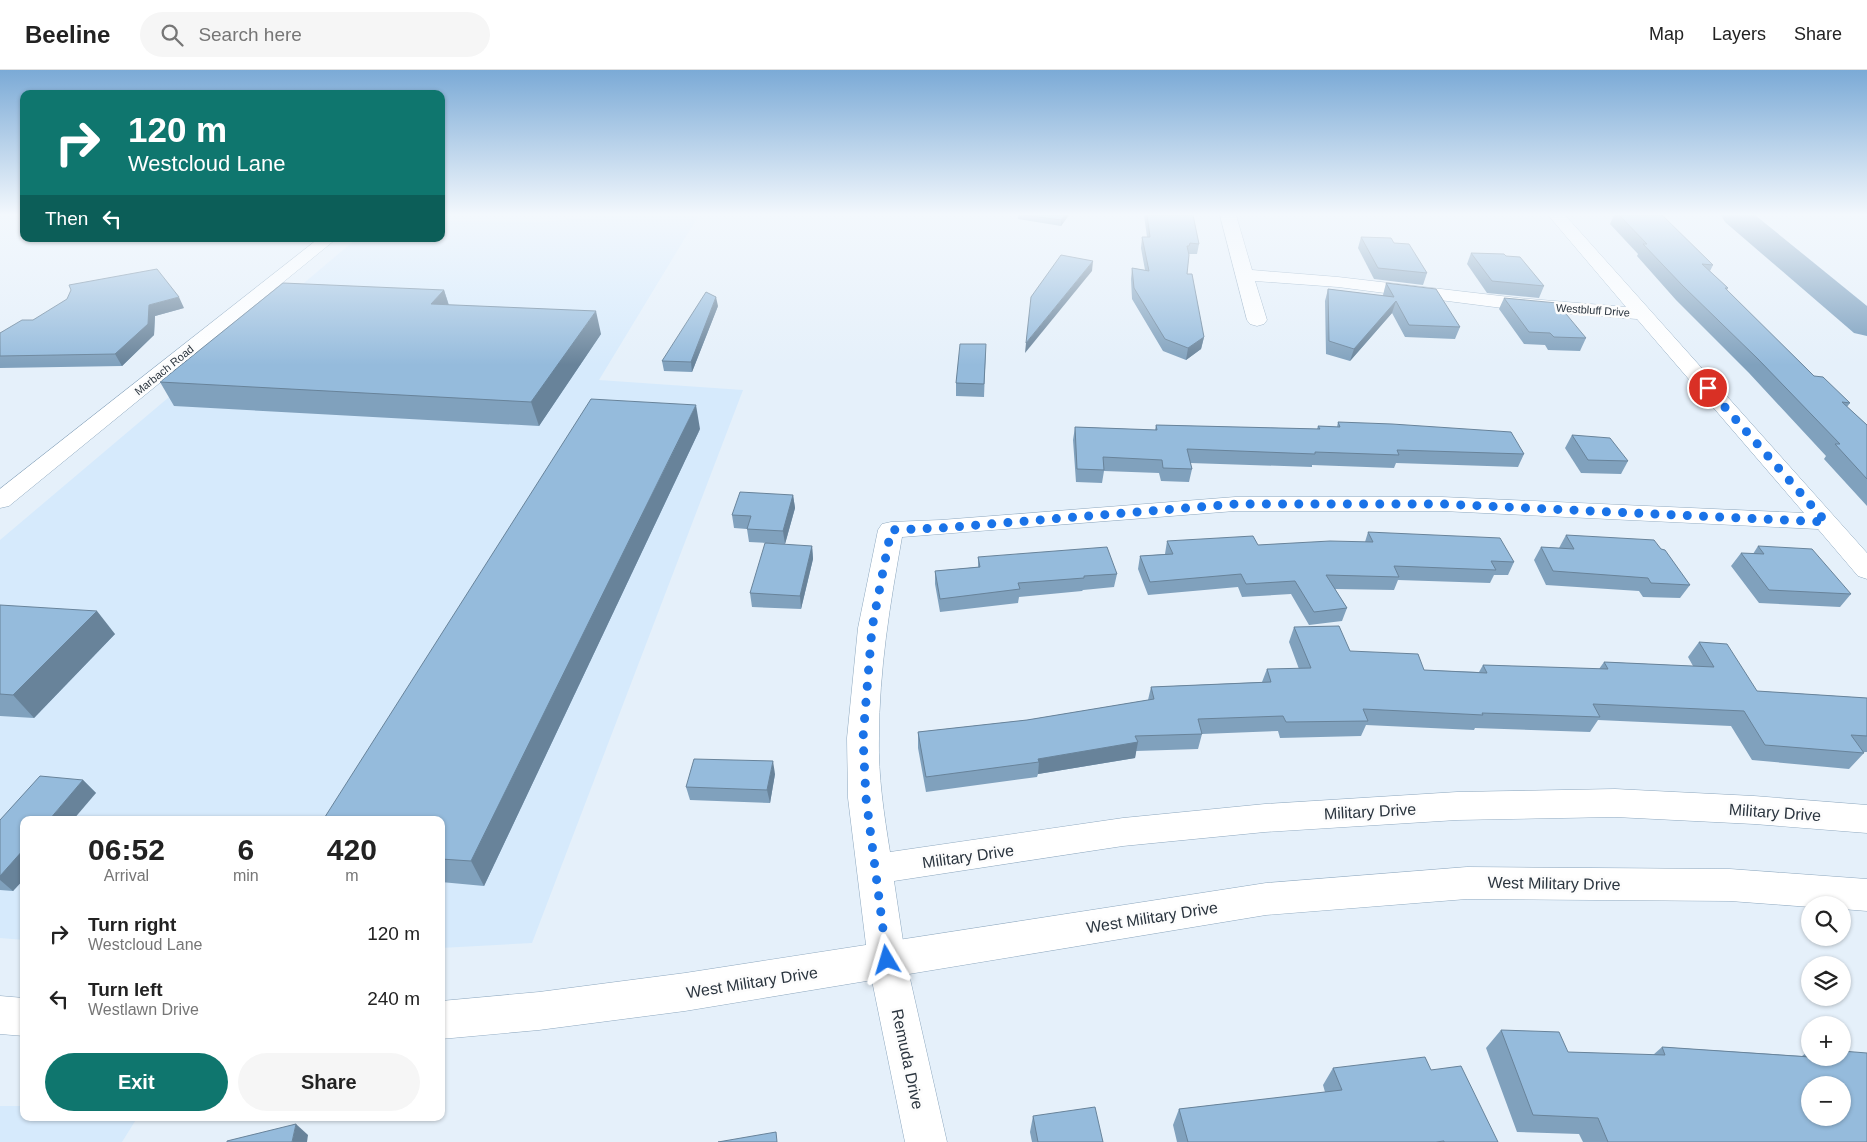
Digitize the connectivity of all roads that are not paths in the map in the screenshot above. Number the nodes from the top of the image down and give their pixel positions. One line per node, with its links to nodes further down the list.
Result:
1 (295, 265): 7 (street, Marbach Road)
2 (1241, 265): 4 (street)
3 (1600, 265): 5 (street)
4 (1244, 275): 5 (street, Westbluff Drive); 6 (street)
5 (1643, 314): 8 (street)
6 (1257, 320)
7 (0, 501)
8 (1826, 522): 9 (street); 11 (street, Remuda Drive)
9 (1867, 570)
10 (1867, 819): 11 (street, Military Drive)
11 (876, 869): 13 (street, Remuda Drive)
12 (1867, 895): 13 (street, West Military Drive)
13 (887, 960): 16 (street, West Military Drive); 17 (street, Remuda Drive)
14 (0, 1015): 15 (street)
15 (20, 1017)
16 (445, 1020)
17 (926, 1142)

